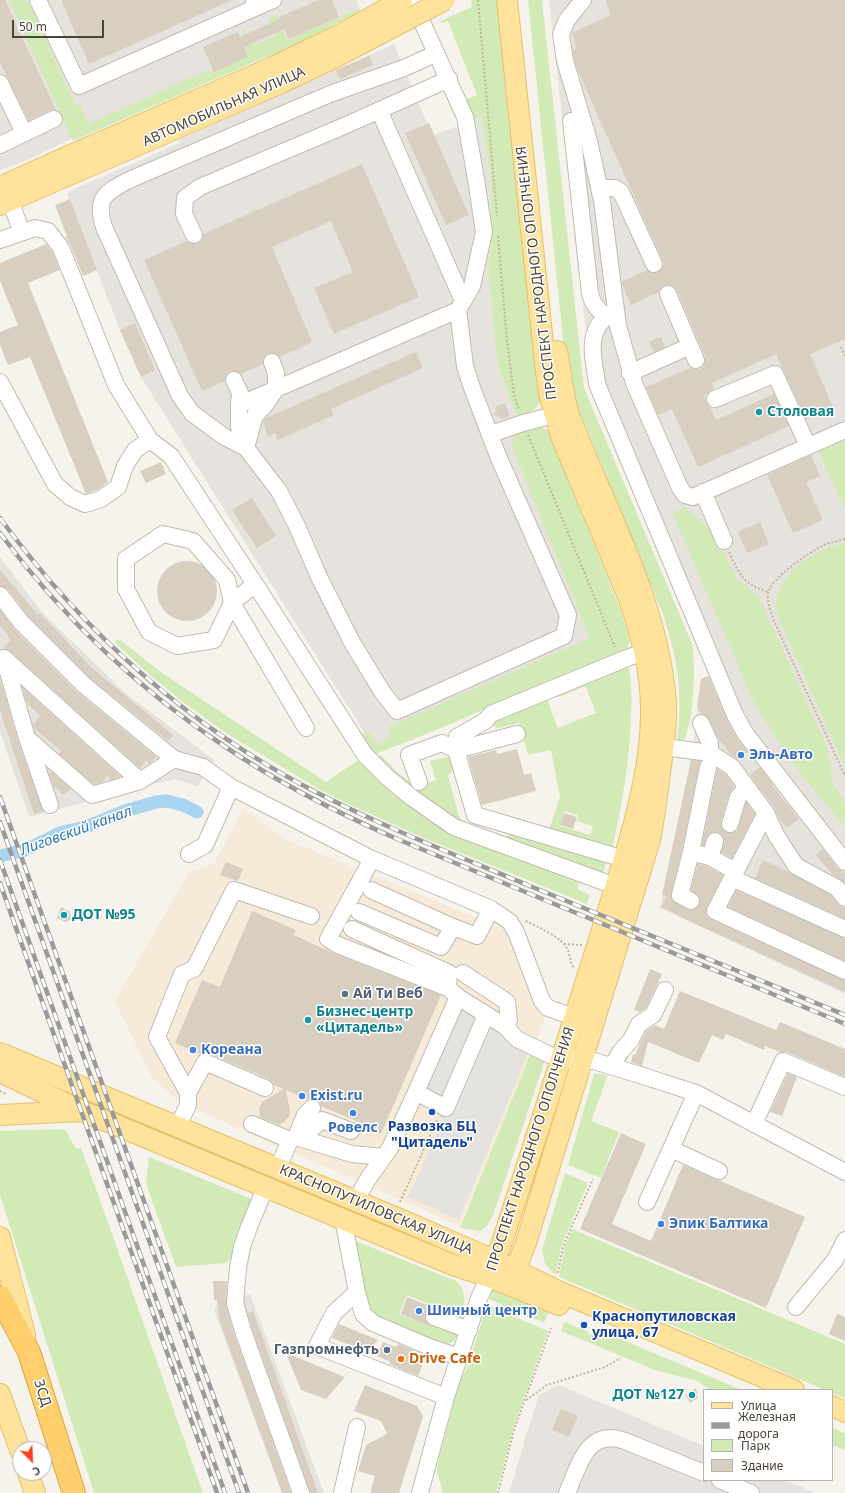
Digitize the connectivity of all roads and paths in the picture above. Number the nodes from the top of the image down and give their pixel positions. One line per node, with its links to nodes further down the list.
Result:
1 (38, 0): 9 (street)
2 (273, 0): 9 (street)
3 (402, 0): 11 (main road, АВТОМОБИЛЬНАЯ УЛИЦА, bridge)
4 (412, 0): 10 (street)
5 (445, 0): 11 (main road, АВТОМОБИЛЬНАЯ УЛИЦА, bridge)
6 (507, 0): 39 (main road, ПРОСПЕКТ НАРОДНОГО ОПОЛЧЕНИЯ)
7 (520, 0): 58 (main road, ПРОСПЕКТ НАРОДНОГО ОПОЛЧЕНИЯ)
8 (583, 0): 21 (street)
9 (256, 3)
10 (435, 54): 12 (street); 44 (street)
11 (278, 74): 19 (main road, АВТОМОБИЛЬНАЯ УЛИЦА); 22 (main road, АВТОМОБИЛЬНАЯ УЛИЦА)
12 (449, 79): 14 (street); 28 (street)
13 (0, 83): 17 (street)
14 (379, 110): 24 (street); 28 (street)
15 (54, 119): 17 (street)
16 (571, 121): 29 (street)
17 (24, 133): 18 (street)
18 (0, 145)
19 (55, 162): 20 (main road); 22 (main road, АВТОМОБИЛЬНАЯ УЛИЦА)
20 (0, 182)
21 (599, 188): 26 (street); 29 (street)
22 (3, 198): 23 (street)
23 (22, 232): 25 (street); 42 (street)
24 (194, 236)
25 (0, 240)
26 (654, 264)
27 (668, 294): 33 (street)
28 (461, 306): 36 (street); 41 (street)
29 (611, 316): 33 (street); 76 (street)
30 (841, 347): 31 (path)
31 (845, 356)
32 (272, 362): 36 (street)
33 (630, 373): 45 (street)
34 (234, 380): 38 (street)
35 (0, 382): 42 (street)
36 (276, 389): 38 (street); 44 (street)
37 (715, 399): 43 (street)
38 (239, 405): 44 (street)
39 (554, 415): 41 (street); 52 (main road, ПРОСПЕКТ НАРОДНОГО ОПОЛЧЕНИЯ)
40 (845, 430): 43 (street)
41 (491, 434): 44 (street)
42 (150, 440): 48 (street)
43 (808, 446): 45 (street)
44 (246, 448)
45 (703, 492): 47 (street)
46 (845, 539): 49 (path)
47 (724, 541): 49 (path)
48 (255, 584): 51 (street); 78 (street)
49 (768, 592): 62 (path)
50 (0, 595): 60 (street)
51 (232, 603): 51 (street); 55 (street)
52 (644, 652): 59 (street); 75 (main road, ПРОСПЕКТ НАРОДНОГО ОПОЛЧЕНИЯ)
53 (2, 654): 57 (street); 63 (street)
54 (701, 723): 61 (street)
55 (306, 728)
56 (517, 734): 59 (street)
57 (27, 738): 63 (street); 67 (street)
58 (664, 747): 61 (street); 97 (main road, ПРОСПЕКТ НАРОДНОГО ОПОЛЧЕНИЯ)
59 (456, 750): 64 (street); 75 (street)
60 (174, 759): 63 (street); 65 (street)
61 (709, 760): 66 (street); 71 (street)
62 (845, 776)
63 (140, 781)
64 (419, 782)
65 (231, 787): 72 (street); 74 (street)
66 (747, 787): 68 (street); 69 (street)
67 (50, 805)
68 (766, 813): 77 (street); 80 (street)
69 (730, 824)
70 (715, 841): 73 (street)
71 (691, 852): 73 (street); 81 (street)
72 (189, 854)
73 (710, 857): 77 (street)
74 (372, 859): 82 (street); 95 (street)
75 (624, 859): 78 (main road, ПРОСПЕКТ НАРОДНОГО ОПОЛЧЕНИЯ)
76 (845, 862)
77 (734, 875): 87 (street); 91 (street)
78 (616, 886): 97 (main road, ПРОСПЕКТ НАРОДНОГО ОПОЛЧЕНИЯ)
79 (371, 890): 86 (street)
80 (845, 898)
81 (691, 901)
82 (491, 909): 86 (street); 97 (street)
83 (359, 912): 86 (street)
84 (311, 916): 107 (street)
85 (525, 920): 89 (path)
86 (453, 927)
87 (845, 929)
88 (352, 930): 95 (street)
89 (564, 944): 90 (path); 92 (path)
90 (585, 944)
91 (845, 971)
92 (576, 972)
93 (463, 973): 98 (street)
94 (665, 990): 102 (street)
95 (453, 992): 96 (street); 106 (street)
96 (486, 1014): 98 (street); 110 (street)
97 (584, 1021): 100 (main road, ПРОСПЕКТ НАРОДНОГО ОПОЛЧЕНИЯ); 101 (main road, ПРОСПЕКТ НАРОДНОГО ОПОЛЧЕНИЯ)
98 (506, 1027): 100 (street)
99 (0, 1053): 115 (main road, КРАСНОПУТИЛОВСКАЯ УЛИЦА)
100 (562, 1059): 101 (street); 132 (main road, ПРОСПЕКТ НАРОДНОГО ОПОЛЧЕНИЯ)
101 (582, 1060): 102 (street); 133 (main road, ПРОСПЕКТ НАРОДНОГО ОПОЛЧЕНИЯ)
102 (612, 1066): 108 (street)
103 (0, 1072): 111 (main road, КРАСНОПУТИЛОВСКАЯ УЛИЦА)
104 (265, 1088): 107 (street)
105 (845, 1088): 114 (street)
106 (416, 1092): 110 (street); 118 (street)
107 (188, 1093): 115 (street)
108 (696, 1093): 114 (street); 119 (street)
109 (312, 1108): 117 (street)
110 (446, 1108): 126 (path)
111 (82, 1111): 112 (main road); 125 (main road, КРАСНОПУТИЛОВСКАЯ УЛИЦА)
112 (0, 1115)
113 (252, 1124): 117 (street)
114 (754, 1124): 123 (street)
115 (178, 1126): 121 (main road, КРАСНОПУТИЛОВСКАЯ УЛИЦА)
116 (355, 1127): 117 (street); 118 (path)
117 (293, 1138): 120 (street); 121 (street)
118 (394, 1139): 120 (street)
119 (671, 1149): 122 (street); 128 (street)
120 (383, 1157): 127 (street)
121 (278, 1168): 127 (main road, КРАСНОПУТИЛОВСКАЯ УЛИЦА)
122 (719, 1171)
123 (845, 1172)
124 (593, 1179): 134 (path)
125 (266, 1186): 129 (main road, КРАСНОПУТИЛОВСКАЯ УЛИЦА); 160 (street)
126 (403, 1196)
127 (355, 1201): 132 (main road, КРАСНОПУТИЛОВСКАЯ УЛИЦА)
128 (647, 1202)
129 (343, 1219): 132 (main road, КРАСНОПУТИЛОВСКАЯ УЛИЦА); 135 (street)
130 (0, 1237): 141 (main road)
131 (845, 1240): 137 (street)
132 (492, 1269): 133 (main road, КРАСНОПУТИЛОВСКАЯ УЛИЦА); 140 (street); 144 (main road, КРАСНОПУТИЛОВСКАЯ УЛИЦА)
133 (515, 1271): 145 (main road, КРАСНОПУТИЛОВСКАЯ УЛИЦА)
134 (557, 1278)
135 (357, 1292): 142 (street); 147 (street)
136 (0, 1297): 141 (highway, ЗСД)
137 (796, 1307)
138 (434, 1317): 140 (street)
139 (551, 1328): 148 (path)
140 (469, 1330): 142 (street)
141 (29, 1352): 159 (highway, ЗСД)
142 (460, 1357): 147 (street)
143 (621, 1358): 148 (path)
144 (758, 1389)
145 (792, 1389)
146 (0, 1394): 154 (main road)
147 (446, 1397): 162 (street)
148 (526, 1401): 163 (path)
149 (833, 1406): 150 (main road)
150 (845, 1412)
151 (833, 1420): 152 (main road)
152 (845, 1426)
153 (357, 1427): 161 (street)
154 (17, 1441)
155 (703, 1474): 164 (street)
156 (31, 1481): 158 (main road)
157 (722, 1481): 165 (street)
158 (35, 1493)
159 (74, 1493)
160 (301, 1493)
161 (342, 1493)
162 (420, 1493)
163 (498, 1493)
164 (567, 1493)
165 (751, 1493)

